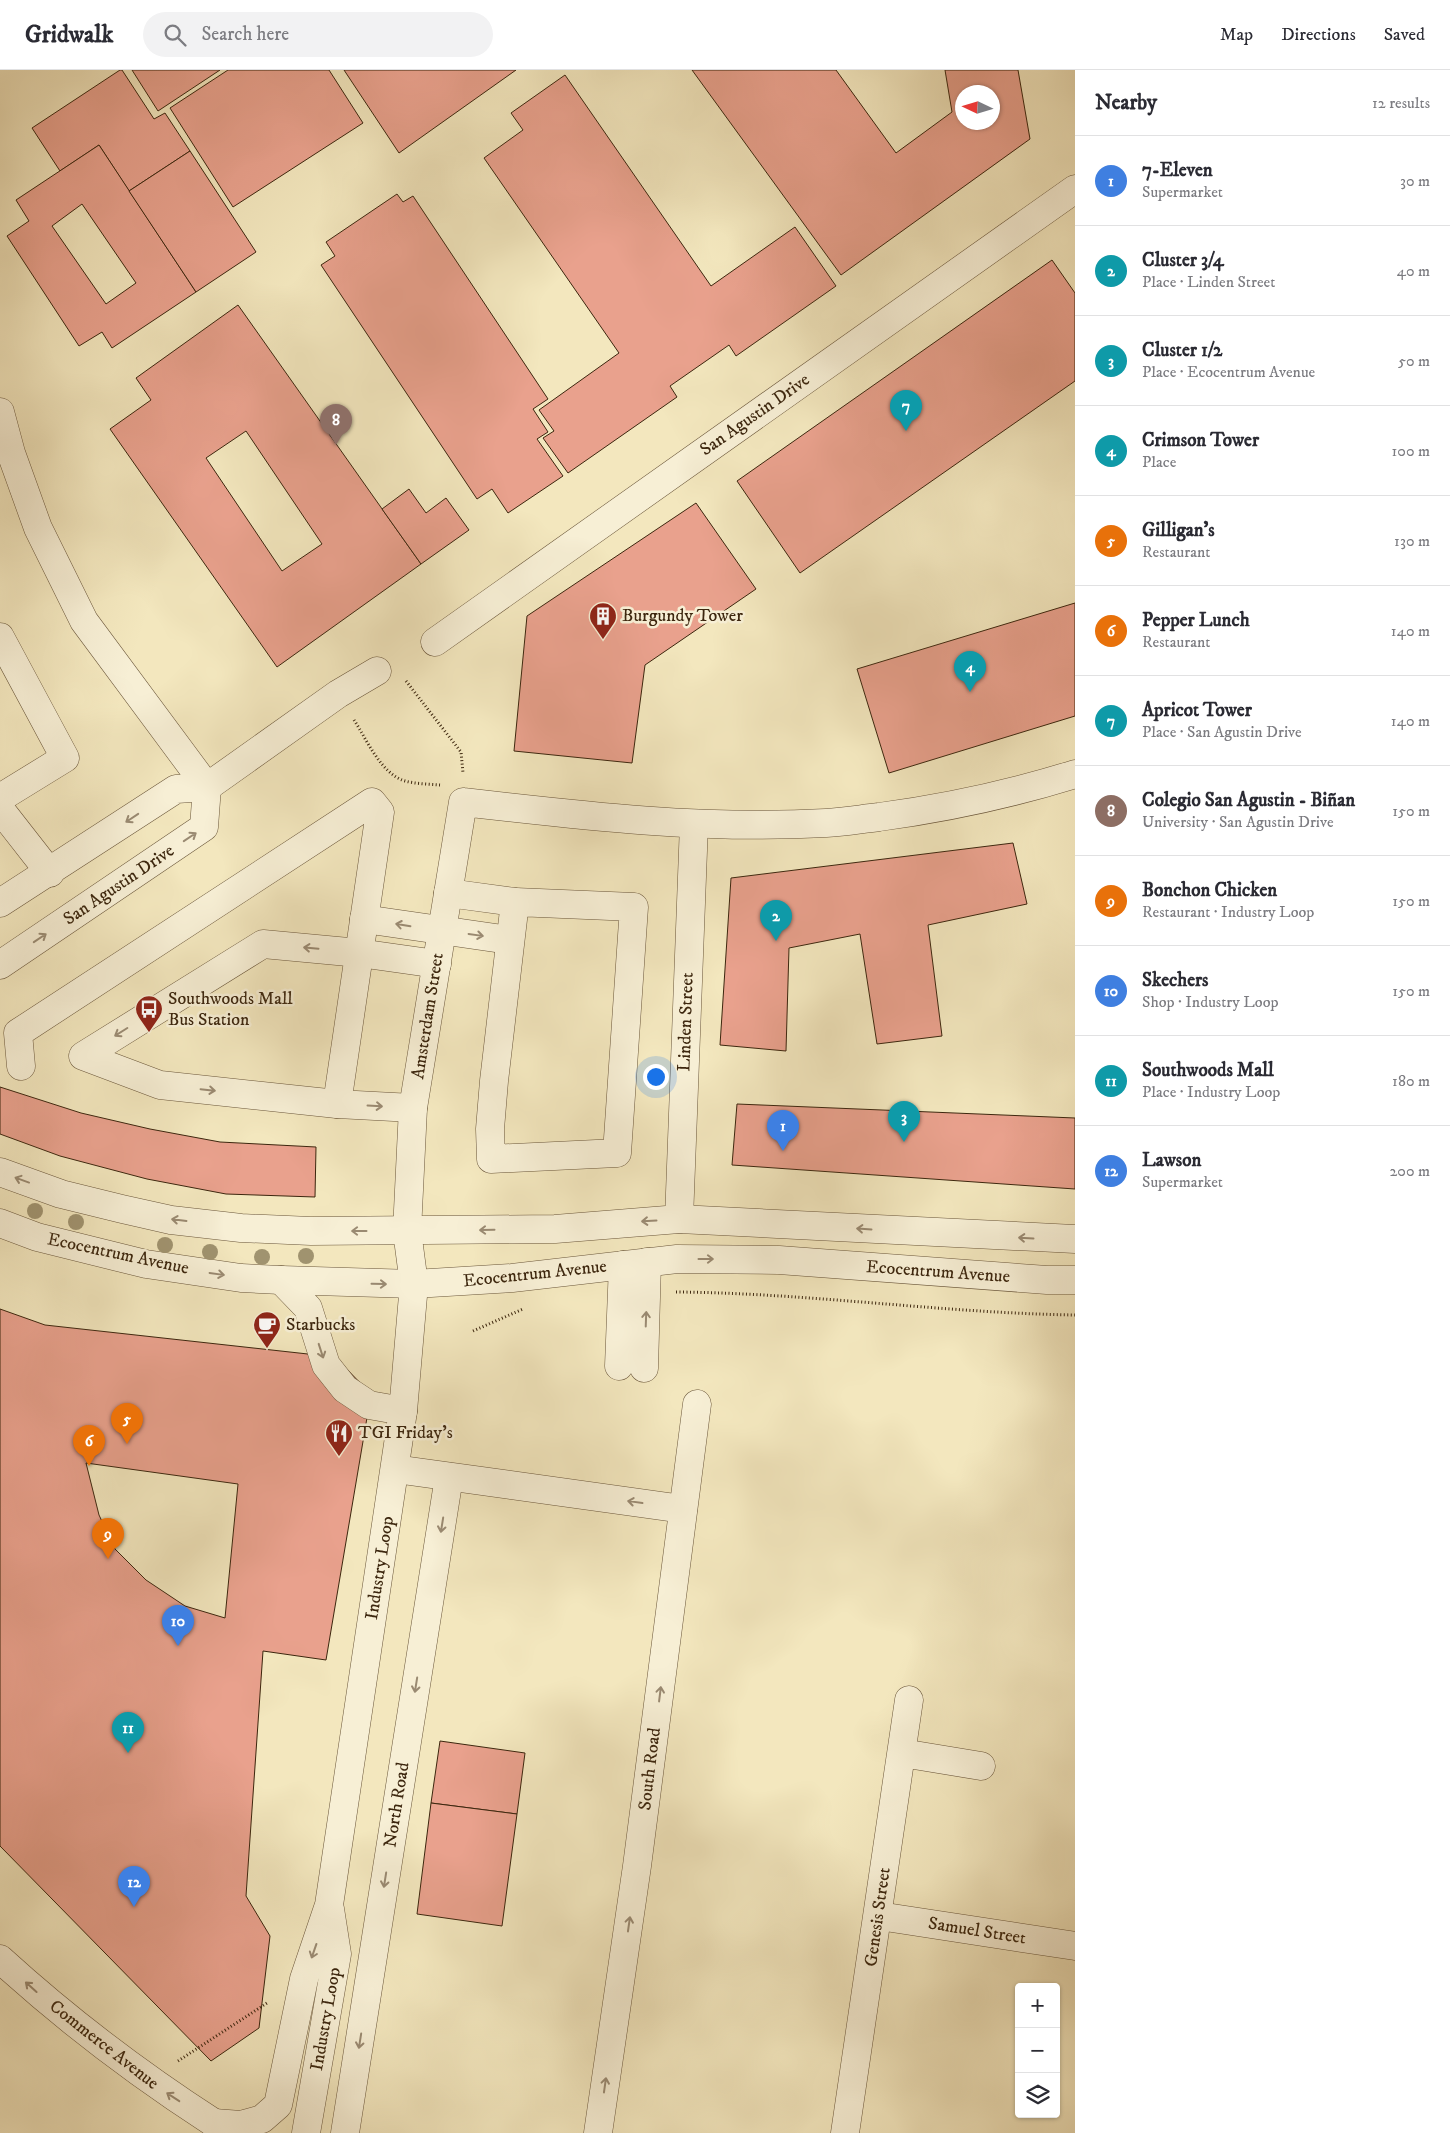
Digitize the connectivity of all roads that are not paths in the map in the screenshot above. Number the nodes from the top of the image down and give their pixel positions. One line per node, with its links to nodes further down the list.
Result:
1 (1075, 188): 5 (street, San Agustin Drive)
2 (0, 412): 3 (street)
3 (6, 455): 8 (street)
4 (0, 637): 9 (street)
5 (435, 642)
6 (377, 671): 8 (street)
7 (1075, 774): 11 (street)
8 (208, 787): 12 (street, one-way to 12); 21 (street, San Agustin Drive, one-way to 8)
9 (0, 798)
10 (0, 810): 12 (street)
11 (694, 824): 13 (street, Amsterdam Street); 26 (street, Linden Street)
12 (50, 872): 15 (street)
13 (448, 893): 14 (street); 17 (street, Amsterdam Street)
14 (515, 902): 18 (street); 18 (street)
15 (0, 903)
16 (364, 919): 17 (street, one-way to 16); 19 (street); 22 (street)
17 (442, 931): 18 (street, one-way to 18); 20 (street, Amsterdam Street)
18 (509, 940)
19 (359, 953): 20 (street); 23 (street); 23 (street, one-way to 23)
20 (437, 964): 24 (street, Amsterdam Street)
21 (0, 965)
22 (20, 1066)
23 (337, 1104): 24 (street, one-way to 24)
24 (413, 1108): 28 (street, Amsterdam Street)
25 (0, 1172): 28 (street, one-way to 25)
26 (679, 1219): 28 (street, one-way to 28); 29 (street, one-way to 26)
27 (0, 1223): 31 (street, Ecocentrum Avenue, one-way to 31)
28 (407, 1231): 33 (street, Industry Loop)
29 (1075, 1239)
30 (635, 1264): 30 (street, one-way to 30); 32 (street, Ecocentrum Avenue, one-way to 32); 33 (street, Ecocentrum Avenue)
31 (281, 1280): 33 (street, Ecocentrum Avenue, one-way to 33); 35 (street, one-way to 35)
32 (1075, 1280)
33 (414, 1284): 35 (street, Industry Loop)
34 (697, 1404): 38 (street, South Road)
35 (403, 1411): 36 (street, Industry Loop)
36 (395, 1469): 37 (street); 42 (street, Industry Loop)
37 (449, 1477): 38 (street, one-way to 37); 49 (street, North Road, one-way to 49)
38 (684, 1509): 50 (street, South Road, one-way to 38)
39 (909, 1700): 40 (street, Genesis Street)
40 (902, 1753): 41 (street); 43 (street, Genesis Street)
41 (981, 1766)
42 (329, 1905): 46 (street, Industry Loop, one-way to 46); 48 (street, Industry Loop)
43 (878, 1916): 44 (street, Samuel Street); 51 (street, Genesis Street)
44 (1075, 1946)
45 (0, 1959): 47 (street, Commerce Avenue, one-way to 45)
46 (278, 2106): 47 (street, Commerce Avenue)
47 (217, 2128)
48 (306, 2133)
49 (345, 2133)
50 (598, 2133)
51 (845, 2133)

